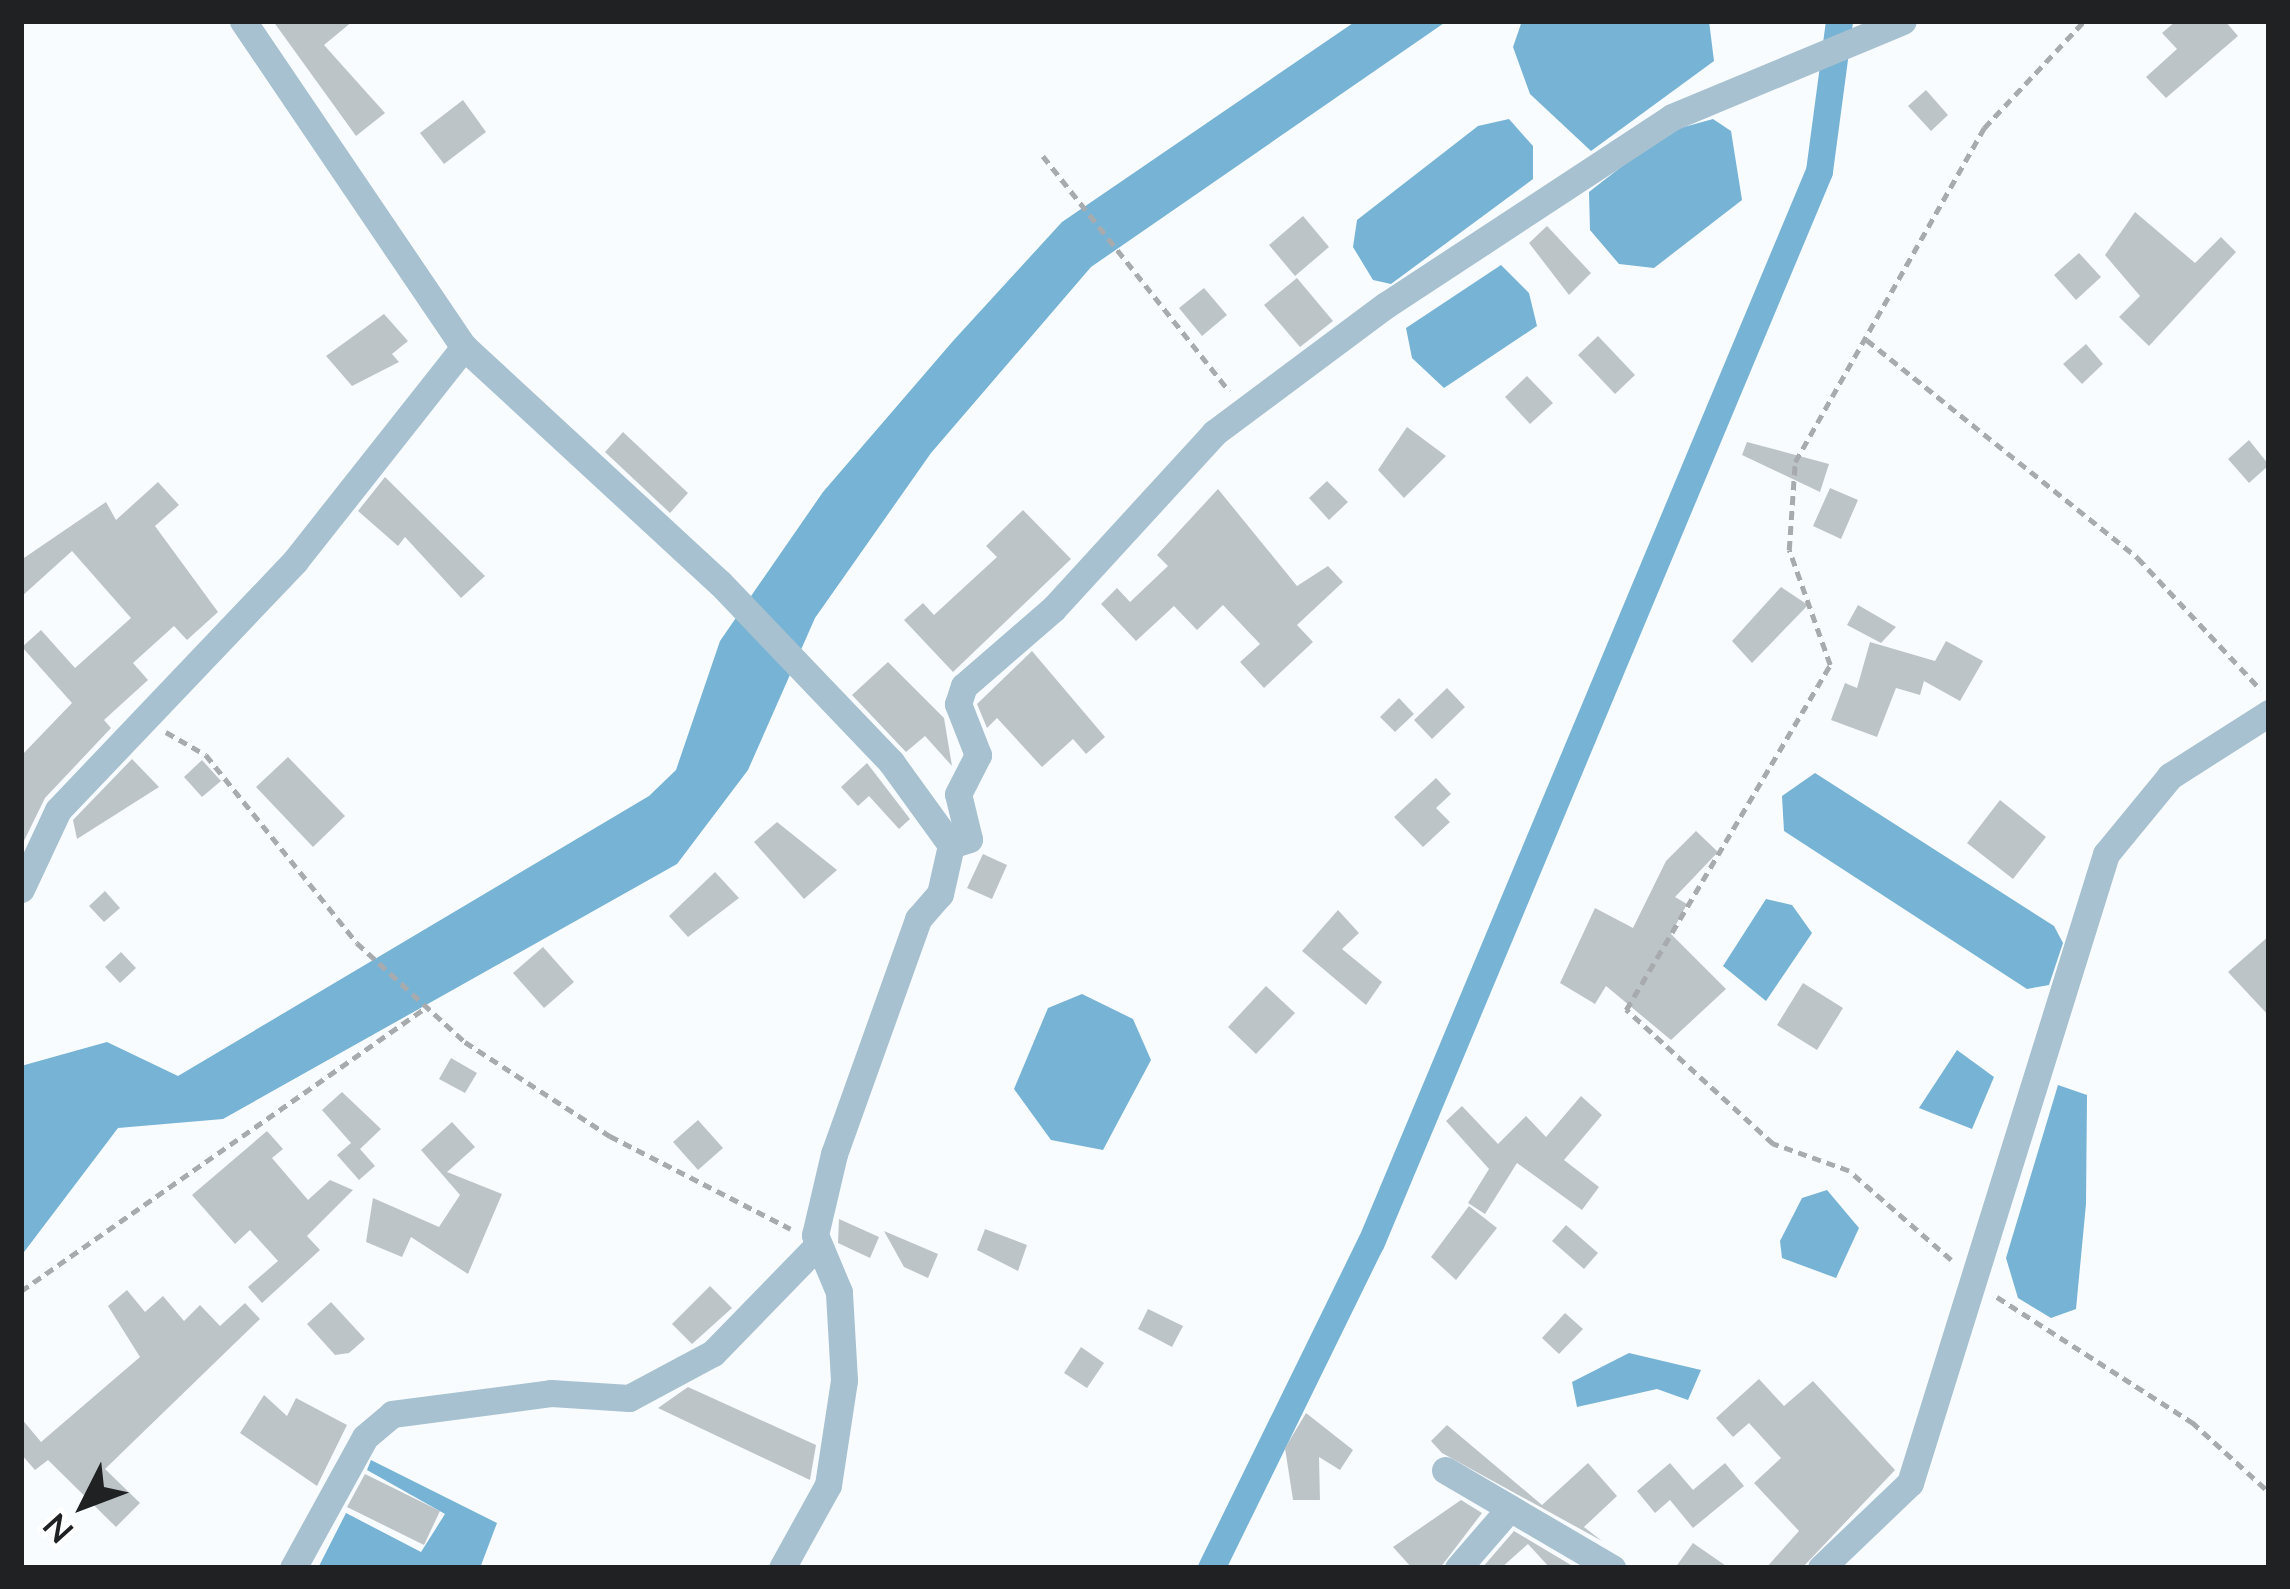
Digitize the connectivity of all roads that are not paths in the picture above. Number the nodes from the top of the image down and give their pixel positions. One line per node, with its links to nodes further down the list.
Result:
1 (243, 21): 3 (street)
2 (1892, 27): 5 (street)
3 (464, 347): 5 (street); 6 (street)
4 (2269, 712): 14 (street)
5 (951, 845): 7 (street)
6 (21, 889)
7 (818, 1246): 10 (street); 11 (street)
8 (1445, 1470): 9 (street)
9 (1510, 1508): 12 (street); 13 (street)
10 (292, 1568)
11 (782, 1568)
12 (1457, 1568)
13 (1612, 1568)
14 (1821, 1568)

